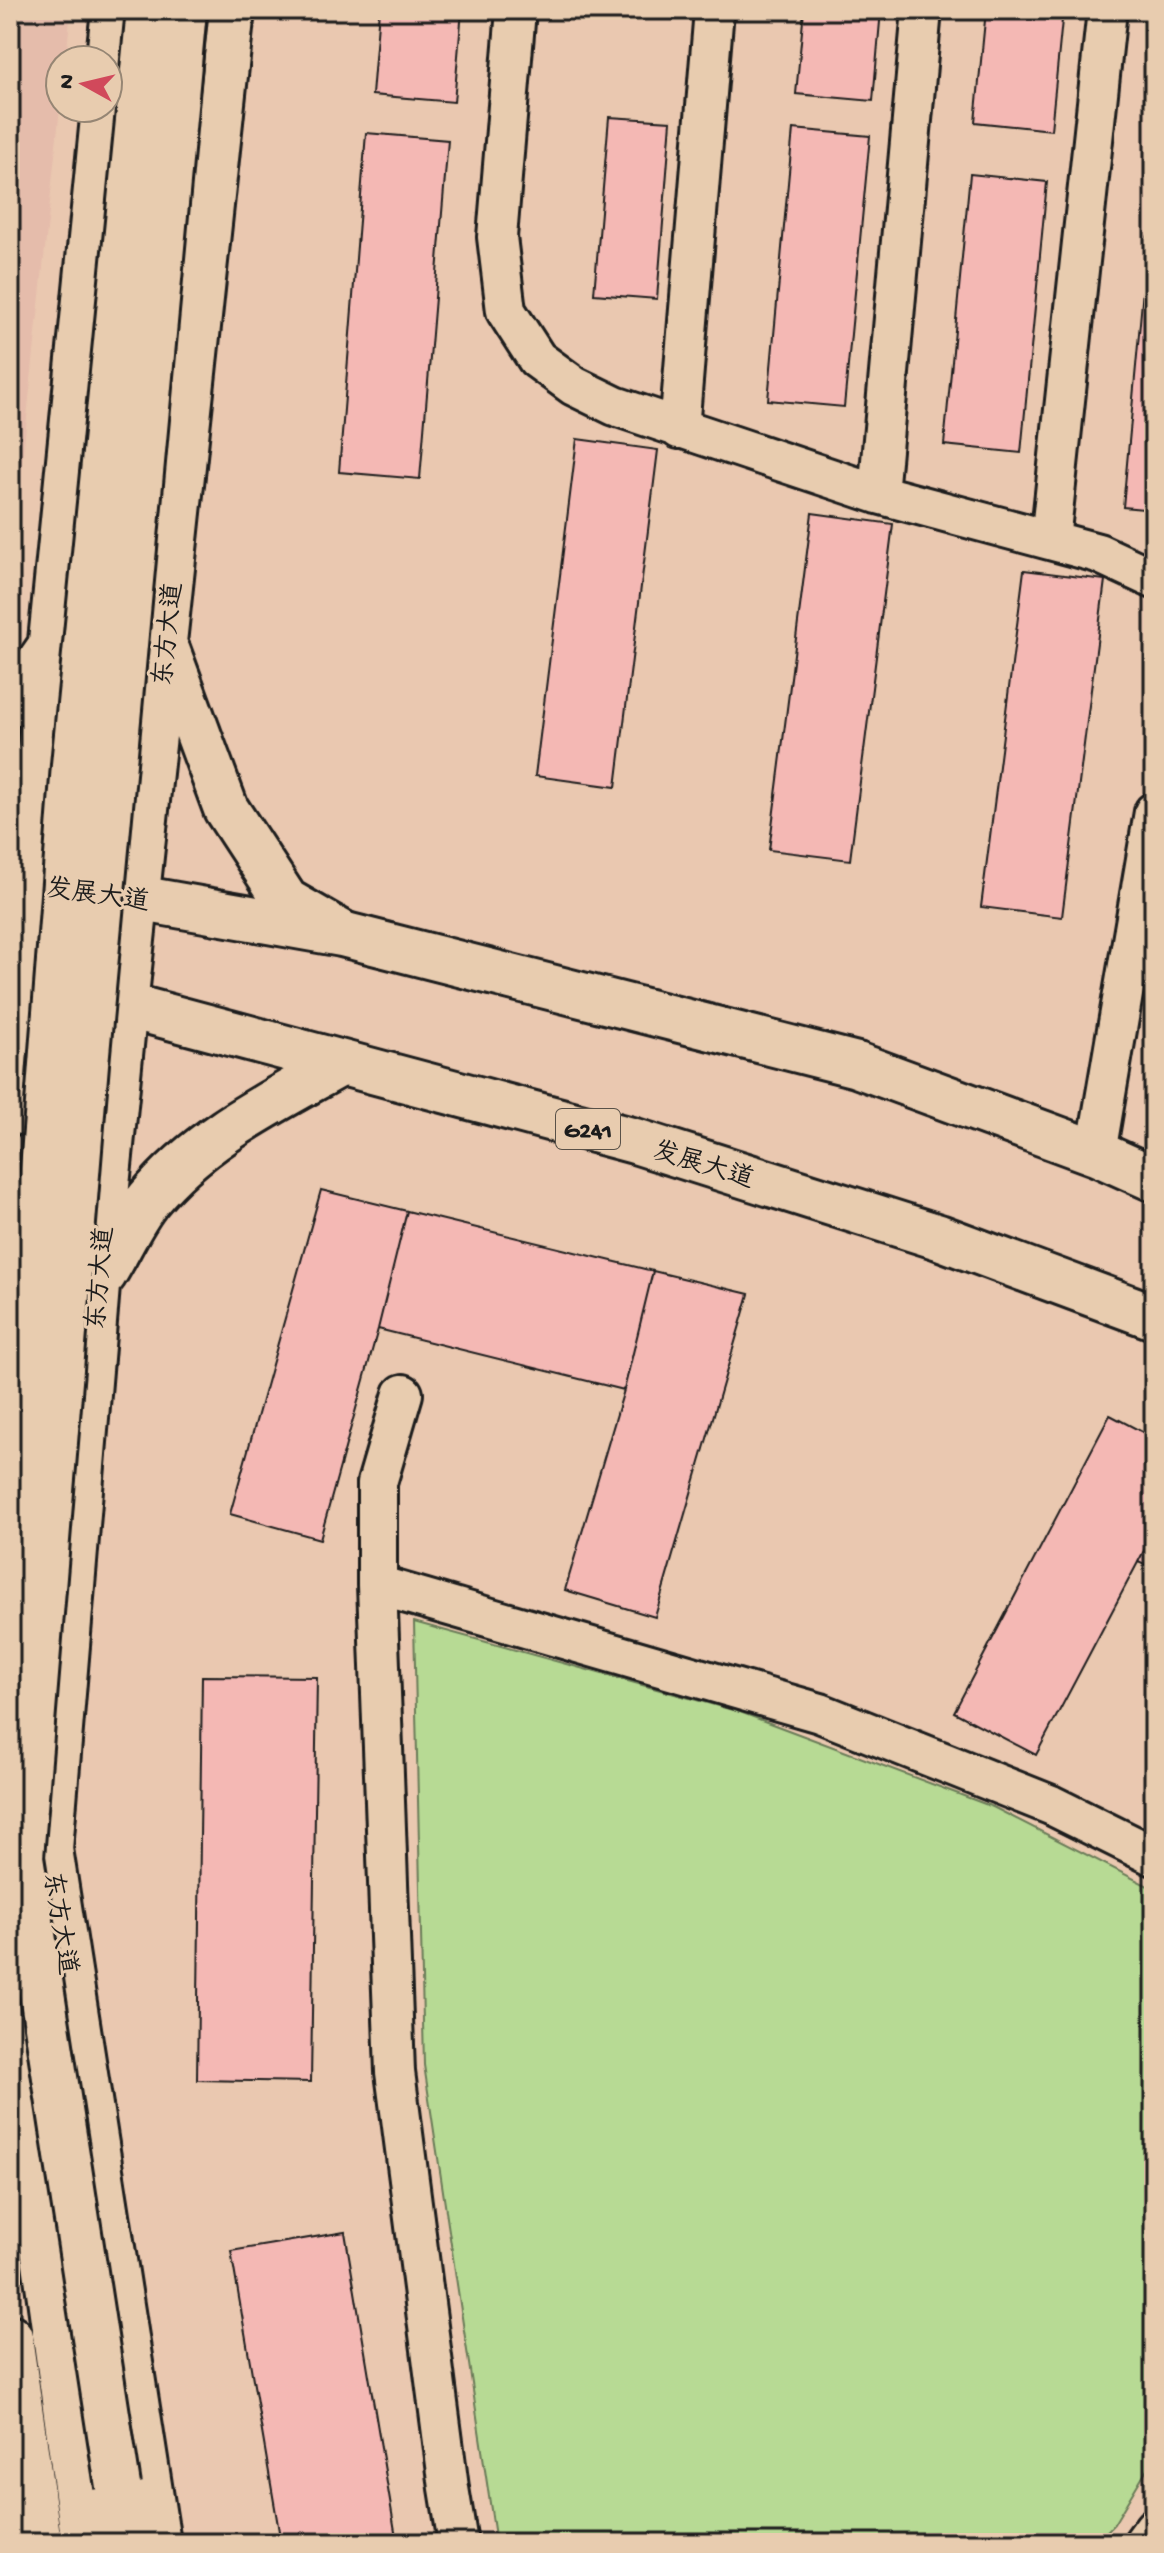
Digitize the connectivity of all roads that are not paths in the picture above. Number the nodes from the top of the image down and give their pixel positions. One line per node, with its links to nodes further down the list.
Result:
1 (114, 10): 9 (main road)
2 (149, 10): 32 (main road, bridge)
3 (184, 10): 39 (main road, bridge)
4 (232, 10): 15 (main road, 东方大道)
5 (516, 10): 11 (street)
6 (714, 10): 11 (street)
7 (922, 10): 12 (street)
8 (1107, 10): 13 (street)
9 (110, 44)
10 (102, 124): 16 (main road)
11 (679, 429): 12 (street)
12 (878, 494): 13 (street)
13 (1050, 540): 14 (street)
14 (1154, 579)
15 (165, 644): 20 (main road, 东方大道); 21 (main road)
16 (51, 646): 17 (main road); 19 (main road)
17 (10, 704)
18 (1154, 812): 26 (street)
19 (18, 882): 20 (main road, 发展大道); 22 (main road)
20 (137, 898): 21 (main road, 发展大道); 23 (main road, 东方大道)
21 (342, 934): 26 (main road, 发展大道)
22 (15, 988): 23 (main road, 发展大道 / G241); 25 (main road)
23 (125, 1005): 24 (main road, 发展大道 / G241); 28 (main road, 东方大道)
24 (340, 1064): 28 (main road); 29 (main road, 发展大道 / G241)
25 (10, 1114)
26 (1096, 1153): 27 (main road, 发展大道)
27 (1154, 1179)
28 (97, 1286): 40 (main road, 东方大道)
29 (1154, 1317)
30 (403, 1394): 31 (street)
31 (377, 1585): 33 (street); 41 (street)
32 (10, 1599)
33 (1154, 1856)
34 (10, 2010): 38 (main road)
35 (10, 2337): 37 (main road)
36 (1154, 2528): 42 (street)
37 (39, 2543)
38 (84, 2543)
39 (127, 2543)
40 (158, 2543)
41 (458, 2543)
42 (1143, 2543)

